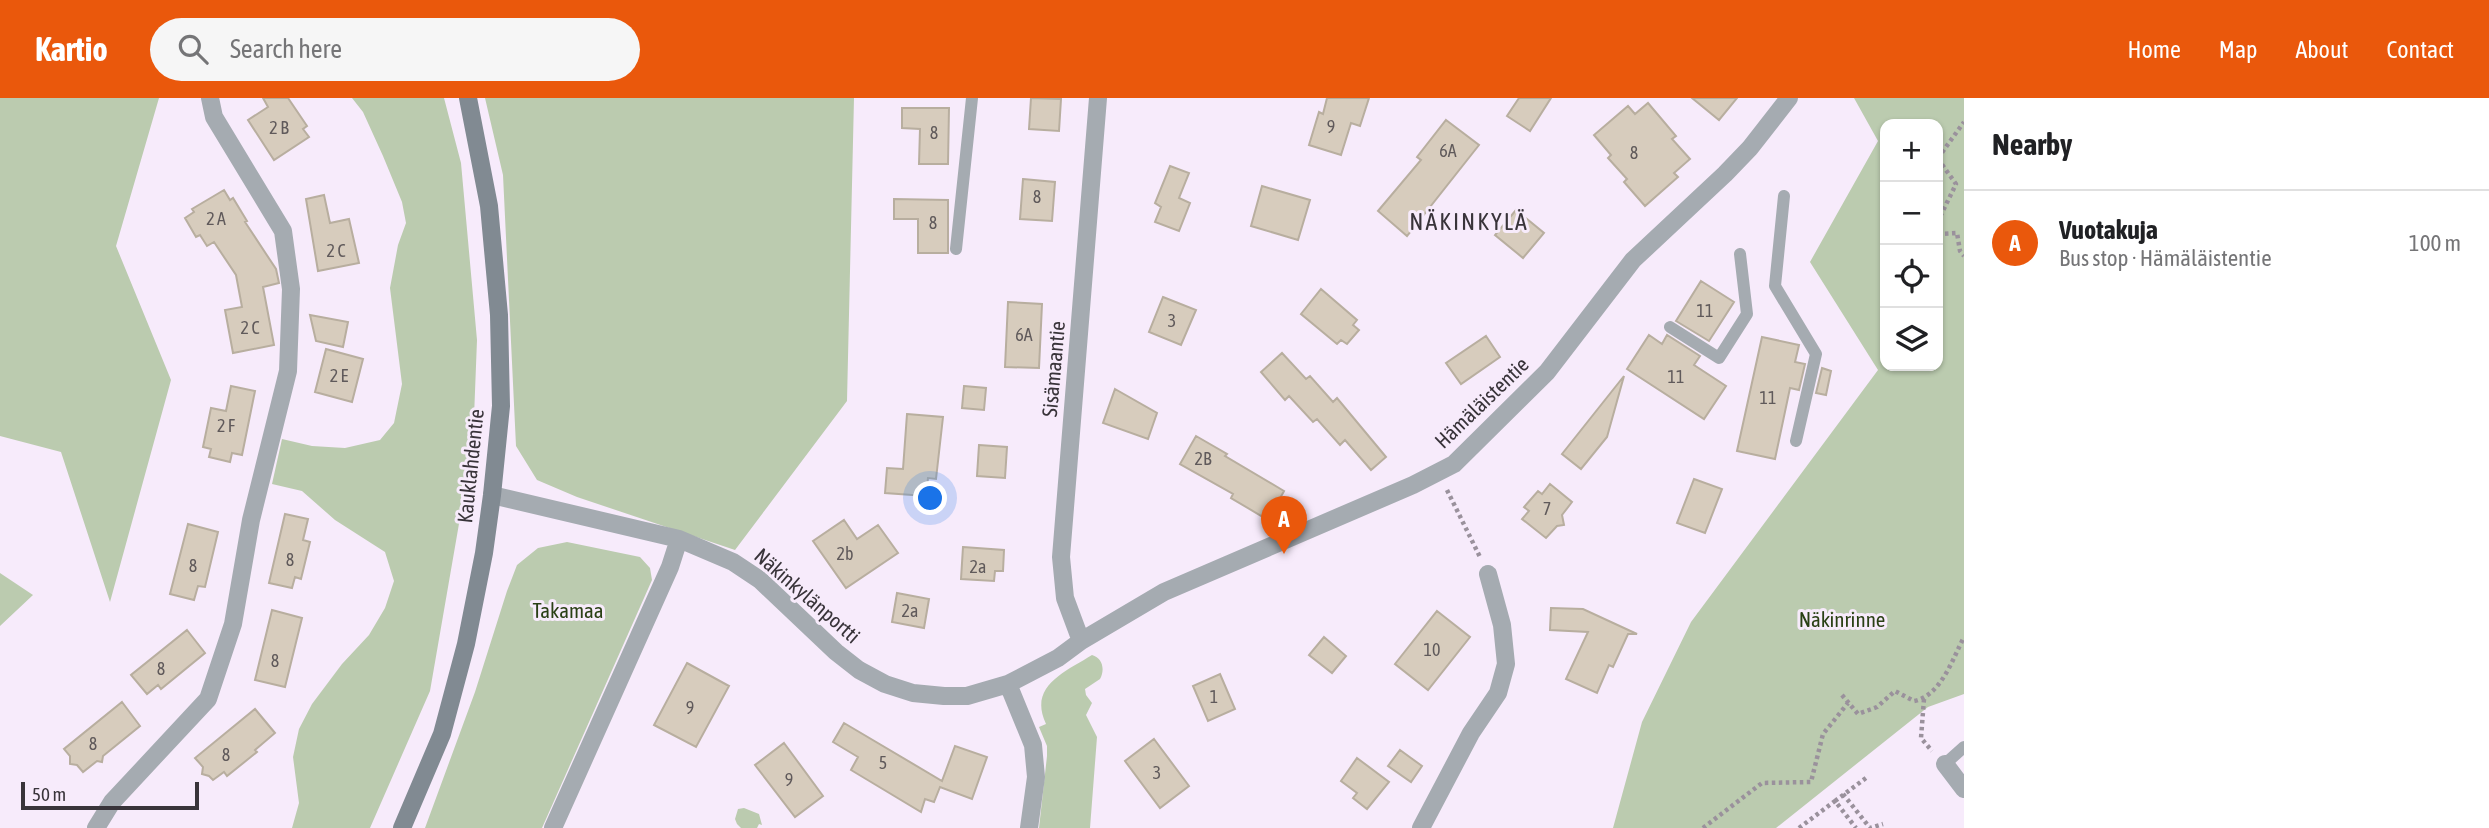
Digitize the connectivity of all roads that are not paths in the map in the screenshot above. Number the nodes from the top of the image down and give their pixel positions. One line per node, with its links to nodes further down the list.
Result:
1 (209, 98): 19 (street)
2 (468, 98): 11 (street, Kauklahdentie)
3 (972, 98): 7 (lane)
4 (1098, 98): 14 (street, Sisämaantie)
5 (1790, 98): 14 (street, Hämäläistentie)
6 (1784, 196): 10 (lane)
7 (956, 249)
8 (1740, 254): 9 (lane)
9 (1670, 327)
10 (1796, 441)
11 (492, 495): 12 (street, Näkinkylänportti); 20 (street, Kauklahdentie)
12 (679, 539): 15 (street, Näkinkylänportti); 21 (street)
13 (1488, 574): 23 (street)
14 (1081, 641): 15 (street, Hämäläistentie)
15 (1009, 684): 22 (street)
16 (1964, 747): 17 (lane)
17 (1945, 764): 18 (street)
18 (1964, 789)
19 (96, 828)
20 (402, 828)
21 (553, 828)
22 (1029, 828)
23 (1421, 828)

